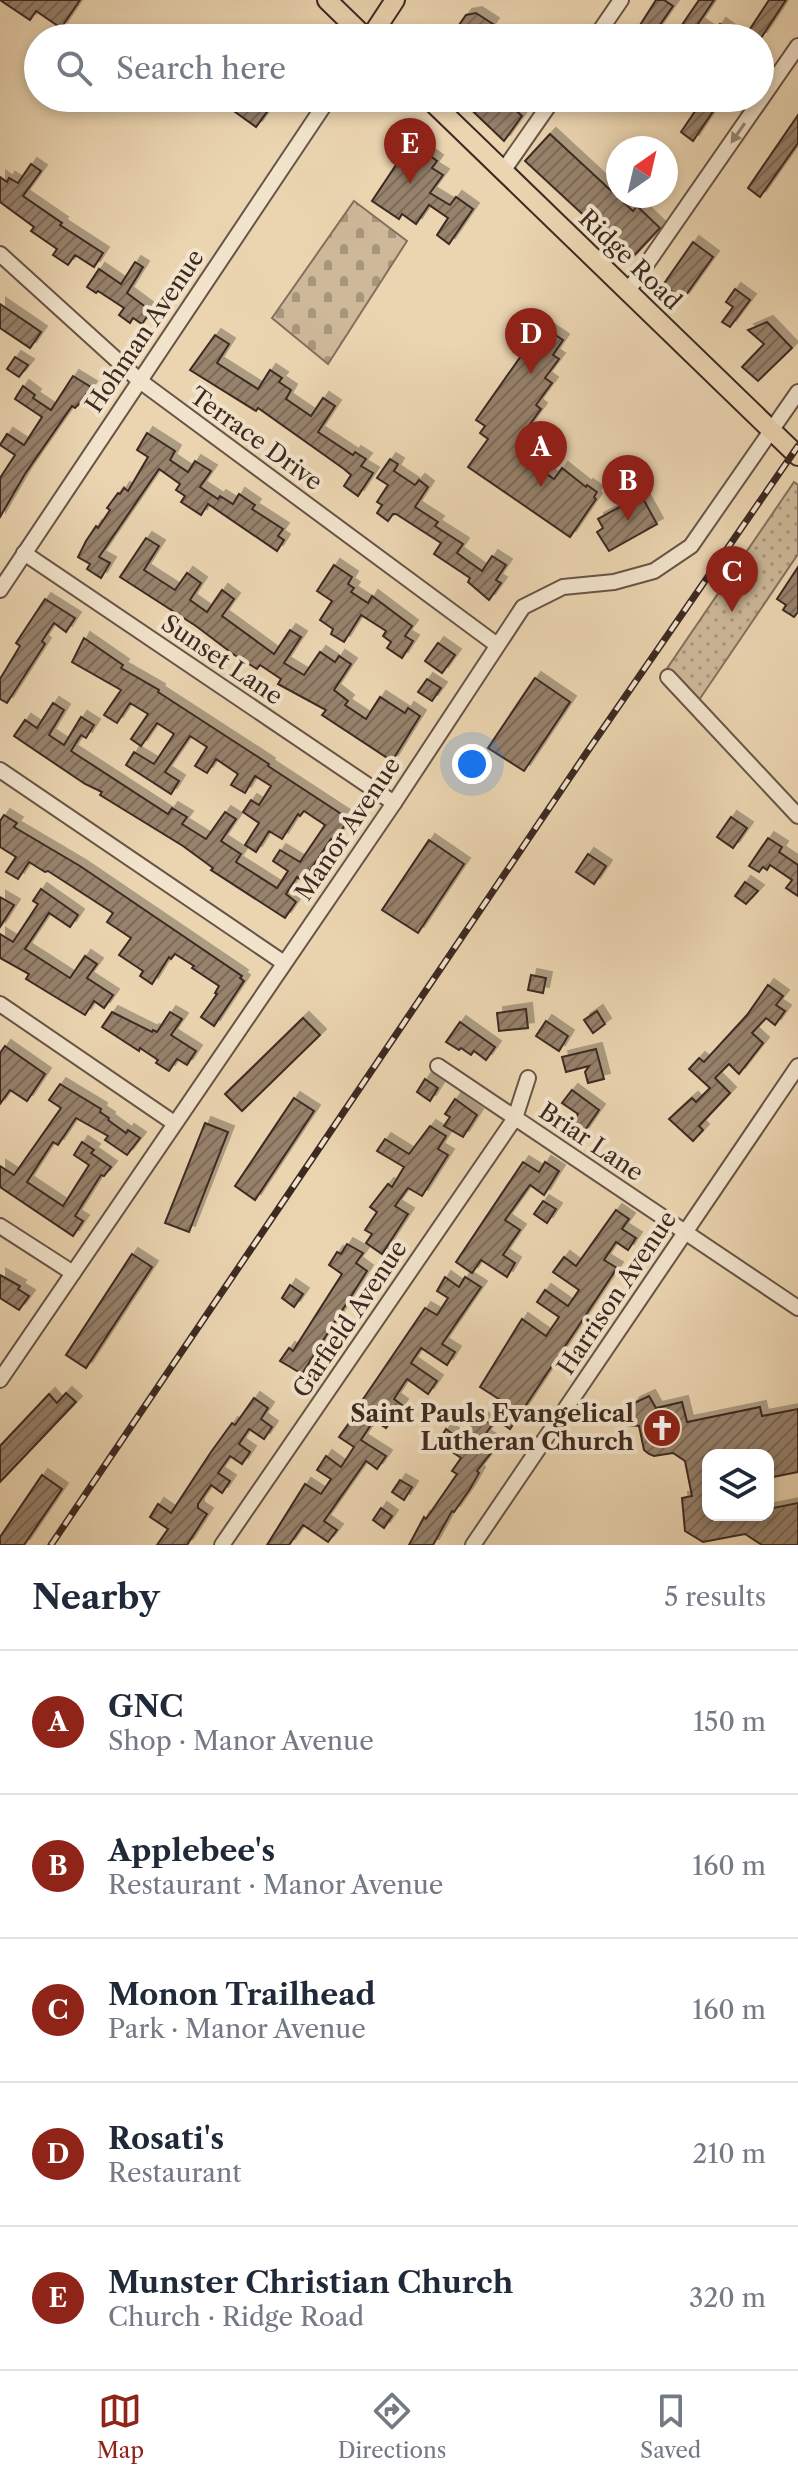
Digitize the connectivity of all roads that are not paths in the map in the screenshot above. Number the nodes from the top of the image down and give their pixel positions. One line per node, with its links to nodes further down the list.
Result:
1 (327, 0): 4 (main road)
2 (395, 0): 5 (main road)
3 (621, 0): 6 (street)
4 (353, 24)
5 (378, 24)
6 (605, 24)
7 (798, 46): 8 (street, one-way to 8)
8 (774, 81)
9 (320, 112): 16 (street, Hohman Avenue)
10 (442, 112): 13 (main road, Ridge Road)
11 (544, 112): 13 (street)
12 (753, 112): 15 (street, one-way to 15)
13 (503, 171): 15 (main road, Ridge Road)
14 (0, 254): 16 (street, Terrace Drive)
15 (628, 291): 18 (main road, Ridge Road)
16 (140, 381): 20 (street, Hohman Avenue); 22 (street, Terrace Drive)
17 (798, 392): 18 (street, Manor Avenue)
18 (771, 431): 19 (main road, Ridge Road); 22 (street, Manor Avenue)
19 (798, 456)
20 (24, 553): 21 (street, Hohman Avenue); 25 (street, Sunset Lane)
21 (0, 590)
22 (497, 645): 25 (street, Manor Avenue)
23 (668, 677): 26 (street)
24 (0, 770): 27 (street)
25 (394, 803): 27 (street, Manor Avenue)
26 (798, 816)
27 (284, 963): 33 (street, Manor Avenue)
28 (0, 1004): 33 (street)
29 (438, 1066): 32 (street, Briar Lane)
30 (798, 1066): 35 (street, Harrison Avenue)
31 (528, 1078): 32 (street, Garfield Avenue)
32 (515, 1118): 35 (street, Briar Lane); 39 (street, Garfield Avenue)
33 (174, 1123): 36 (street, Manor Avenue)
34 (0, 1226): 36 (street)
35 (685, 1232): 37 (street, Briar Lane); 40 (street, Harrison Avenue)
36 (73, 1273): 38 (street, Manor Avenue)
37 (798, 1308)
38 (0, 1380)
39 (222, 1545)
40 (473, 1545)

